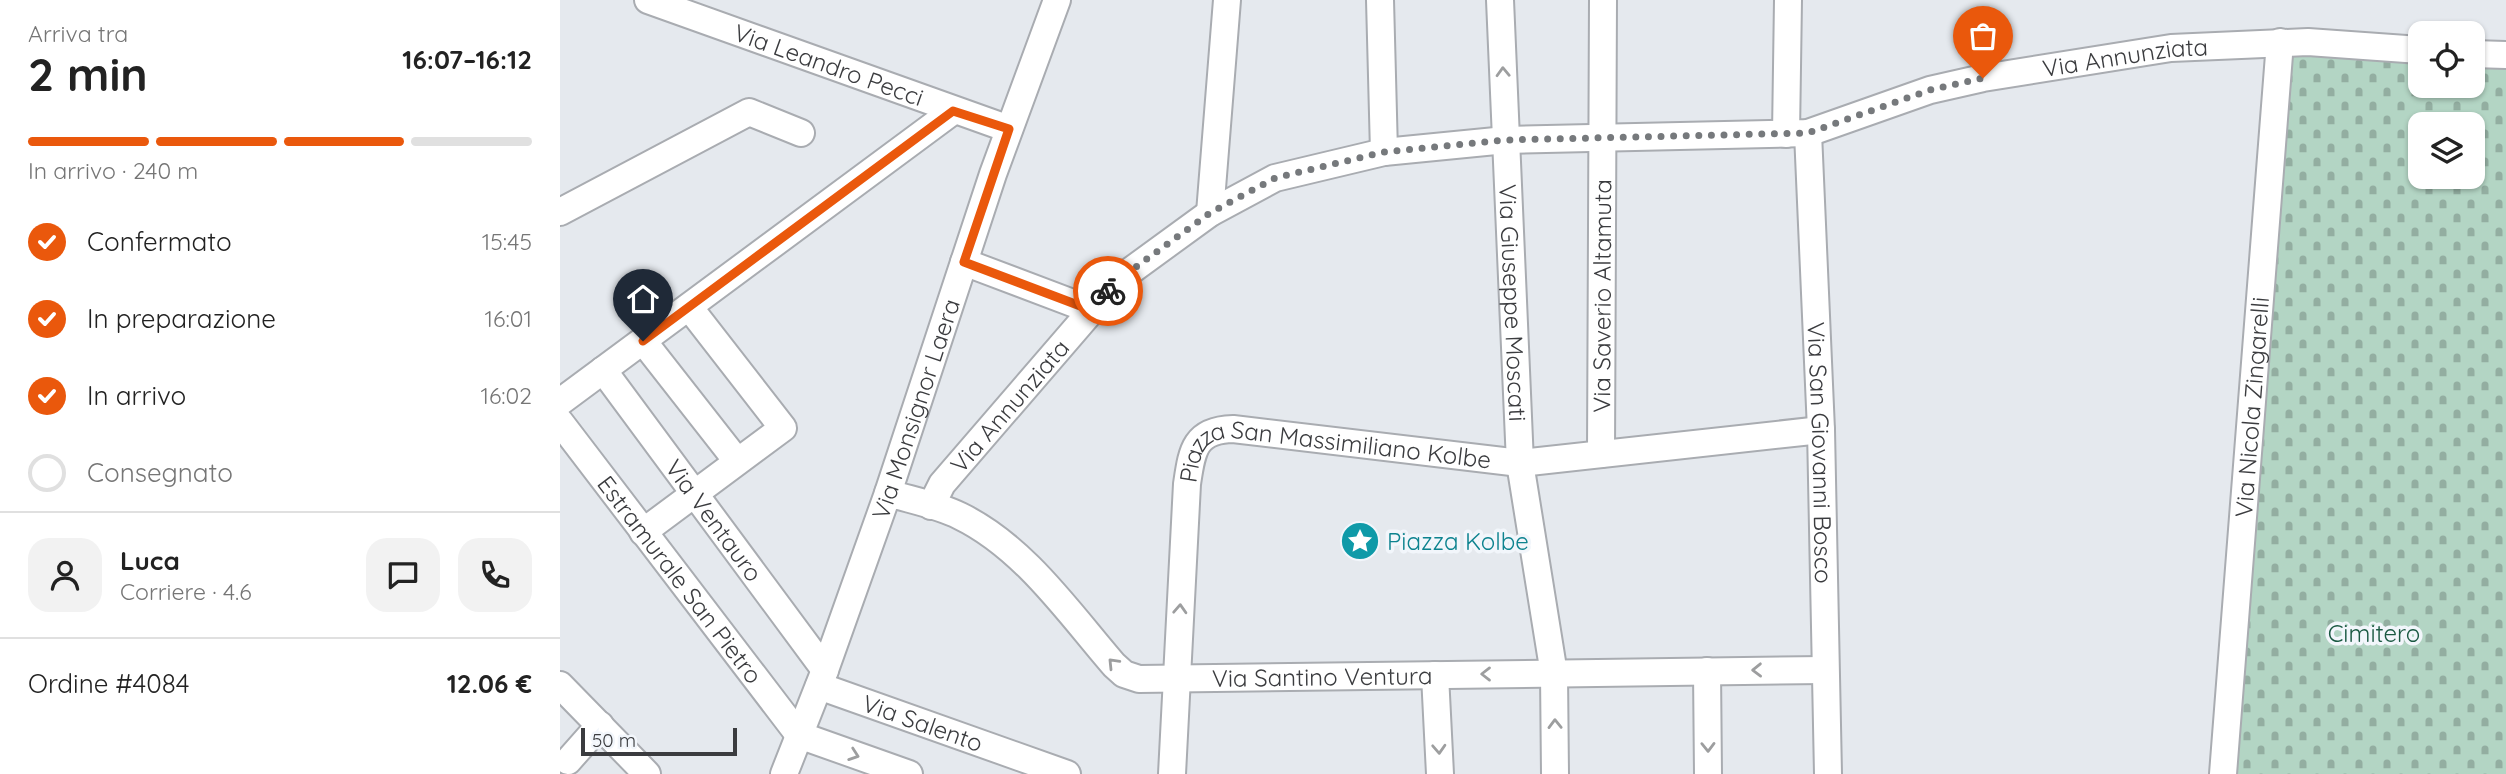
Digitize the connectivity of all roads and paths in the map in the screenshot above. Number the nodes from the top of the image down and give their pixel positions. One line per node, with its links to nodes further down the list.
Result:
1 (648, 0): 12 (street, Via Leandro Pecci)
2 (1057, 0): 13 (street, Via Monsignor Laera)
3 (1227, 0): 20 (street)
4 (1380, 0): 18 (street)
5 (1500, 0): 17 (street, Via Giuseppe Moscati, one-way to 5)
6 (1603, 0): 16 (street, Via Saverio Altamuta)
7 (1788, 0): 15 (street, Via San Giovanni Bosco)
8 (2280, 42): 9 (street, Via Annunziata); 15 (street, Via Annunziata); 55 (street, Via Nicola Zingarelli)
9 (2408, 49)
10 (2485, 54): 11 (street)
11 (2506, 55)
12 (953, 111): 13 (street, Via Leandro Pecci); 22 (street)
13 (1009, 129): 21 (street, Via Monsignor Laera)
14 (801, 133): 19 (street)
15 (1797, 134): 16 (street, Via Annunziata); 28 (street, Via San Giovanni Bosco)
16 (1602, 138): 17 (street, Via Annunziata); 29 (street, Via Saverio Altamuta)
17 (1506, 140): 18 (street, Via Annunziata); 31 (street, Via Giuseppe Moscati)
18 (1384, 152): 20 (street, Via Annunziata)
19 (560, 212)
20 (1210, 213): 23 (street, Via Annunziata)
21 (964, 262): 23 (street); 32 (street, Via Monsignor Laera)
22 (689, 307): 24 (street); 30 (street)
23 (1091, 310): 34 (street, Via Annunziata)
24 (643, 341): 25 (street); 30 (street)
25 (603, 370): 26 (street); 33 (street, Via Ventauro)
26 (560, 402)
27 (560, 422): 35 (street, Estramurale San Pietro)
28 (1821, 430): 29 (street); 36 (street, Via San Giovanni Bosco)
29 (1601, 454): 31 (street)
30 (737, 461): 33 (street)
31 (1520, 463): 38 (street, Via Giuseppe Moscati); 40 (street, Piazza San Massimiliano Kolbe, one-way to 31)
32 (888, 492): 34 (street, Via Santino Ventura); 41 (street, Via Monsignor Laera)
33 (694, 493): 35 (street); 41 (street, Via Ventauro)
34 (931, 506): 40 (street, Via Santino Ventura, one-way to 34)
35 (643, 532): 44 (street, Estramurale San Pietro)
36 (1825, 670): 37 (street, Via Santino Ventura, one-way to 37); 54 (street, Via San Giovanni Bosco)
37 (1707, 671): 38 (street, Via Santino Ventura); 53 (street, one-way to 53)
38 (1554, 674): 39 (street, Via Santino Ventura, one-way to 39); 52 (street, Via Giuseppe Moscati, one-way to 38)
39 (1435, 675): 40 (street, Via Santino Ventura); 51 (street, one-way to 51)
40 (1176, 677): 50 (street)
41 (822, 678): 44 (street, Via Monsignor Laera); 46 (street, Via Salento)
42 (560, 685): 43 (street)
43 (600, 725): 45 (street); 47 (street)
44 (799, 735): 48 (street, Via Monsignor Laera); 49 (street, one-way to 49)
45 (570, 762)
46 (1049, 772)
47 (647, 774)
48 (784, 774)
49 (909, 774)
50 (1172, 774)
51 (1440, 774)
52 (1555, 774)
53 (1708, 774)
54 (1828, 774)
55 (2223, 774)

